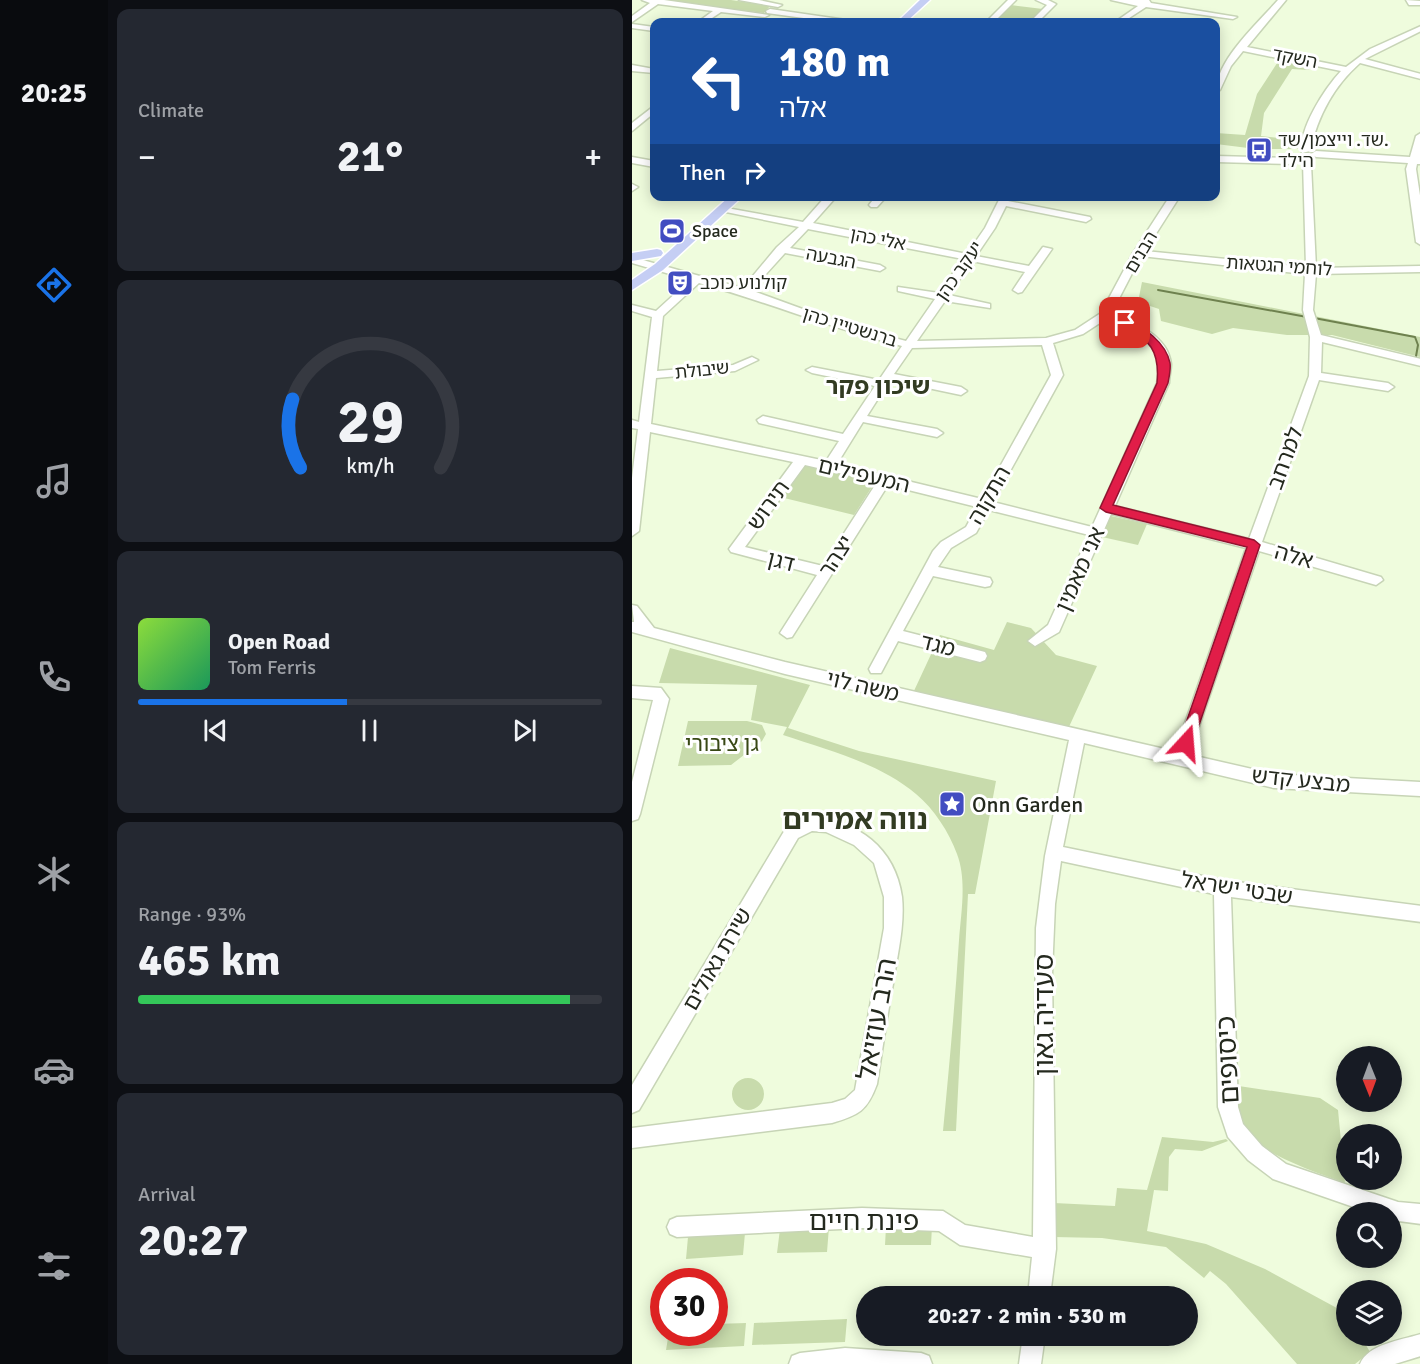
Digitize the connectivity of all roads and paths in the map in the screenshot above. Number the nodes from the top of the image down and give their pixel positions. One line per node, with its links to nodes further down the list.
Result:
1 (646, 0): 10 (street)
2 (743, 0): 12 (street)
3 (786, 0): 12 (street)
4 (925, 0): 18 (main road)
5 (937, 0): 19 (main road)
6 (1012, 0): 20 (street)
7 (1040, 0): 21 (street)
8 (1115, 0): 11 (street)
9 (1282, 0): 27 (street)
10 (657, 1): 13 (street); 23 (street)
11 (1147, 2): 15 (street); 22 (street)
12 (778, 5): 14 (street)
13 (720, 9): 14 (street); 16 (street)
14 (766, 16): 17 (street)
15 (1233, 17)
16 (708, 18)
17 (790, 18)
18 (905, 18)
19 (918, 18)
20 (994, 18)
21 (1038, 18)
22 (1125, 18)
23 (632, 20)
24 (632, 26): 25 (street)
25 (650, 28)
26 (1421, 28): 29 (street)
27 (1240, 48): 33 (street, השקד); 35 (street)
28 (632, 59): 30 (street)
29 (1359, 60): 33 (street); 34 (street)
30 (650, 61)
31 (632, 68): 32 (street)
32 (650, 70)
33 (1349, 70): 42 (street)
34 (1421, 77)
35 (1220, 81)
36 (632, 112): 37 (street)
37 (650, 112)
38 (650, 113): 39 (street)
39 (632, 128)
40 (1421, 136): 49 (street)
41 (1220, 149): 43 (street)
42 (1305, 150): 43 (street); 44 (street)
43 (1291, 157): 45 (street); 48 (street)
44 (1317, 158): 48 (street); 49 (street)
45 (1220, 159)
46 (632, 160): 47 (street)
47 (650, 163)
48 (1306, 164): 70 (street, למרחב)
49 (1416, 165): 59 (street)
50 (828, 201): 58 (street)
51 (878, 201): 56 (street)
52 (1004, 201): 64 (street, יעקב כהן)
53 (1008, 201): 57 (street)
54 (1172, 201): 63 (street, הבנים)
55 (723, 203): 58 (street, אלי כהן); 65 (main road); 66 (main road)
56 (874, 205)
57 (1086, 219)
58 (807, 225): 61 (street); 64 (street, אלי כהן)
59 (1419, 230): 60 (street)
60 (1421, 242)
61 (781, 249): 67 (street, הגבעה); 76 (street)
62 (1048, 249): 69 (street)
63 (1138, 253): 70 (street, לוחמי הגטאות); 81 (street, הבנים)
64 (969, 257): 69 (street, אלי כהן); 77 (street, יעקב כהן)
65 (636, 260): 66 (street, ברנשטיין כהן); 71 (main road)
66 (659, 267): 72 (street, ברנשטיין כהן); 73 (main road)
67 (880, 268)
68 (1421, 269): 70 (street, לוחמי הגטאות)
69 (1032, 270): 75 (street)
70 (1311, 271): 82 (street, למרחב)
71 (632, 272)
72 (696, 279): 76 (street, ברנשטיין כהן); 80 (street)
73 (632, 286)
74 (902, 289): 77 (street)
75 (1018, 290)
76 (751, 294): 84 (street, ברנשטיין כהן)
77 (941, 297): 78 (street); 84 (street, יעקב כהן)
78 (986, 306)
79 (632, 308): 80 (street)
80 (658, 315): 88 (street)
81 (1105, 315): 83 (street, הבנים); 102 (street, אני מאמין)
82 (1316, 337): 86 (street); 89 (street, למרחב)
83 (1047, 341): 84 (street, ברנשטיין כהן); 101 (street, התקוה)
84 (910, 345): 90 (street, יעקב כהן)
85 (752, 360): 88 (street, שיבולת)
86 (1421, 363)
87 (812, 370): 90 (street)
88 (651, 375): 95 (street)
89 (1315, 376): 91 (street); 105 (street, למרחב)
90 (884, 380): 92 (street); 93 (street, יעקב כהן)
91 (1388, 387)
92 (961, 391)
93 (860, 418): 96 (street); 97 (street, יעקב כהן)
94 (763, 420): 97 (street)
95 (638, 425): 98 (street, המעפילים); 103 (street)
96 (937, 433)
97 (846, 439): 99 (street, יעקב כהן)
98 (801, 461): 99 (street, המעפילים); 106 (street, תירוש)
99 (829, 466): 100 (street, המעפילים)
100 (885, 480): 101 (street, המעפילים); 108 (street, יצהר)
101 (984, 504): 104 (street, המעפילים); 107 (street, התקוה)
102 (1106, 508): 104 (street, אני מאמין); 105 (street, אלה)
103 (632, 531)
104 (1096, 532): 116 (street, אני מאמין)
105 (1254, 545): 109 (street, אלה); 121 (street, למרחב)
106 (736, 549): 108 (street, דגן)
107 (931, 571): 110 (street); 115 (street, התקוה)
108 (826, 572): 114 (street, יצהר)
109 (1376, 580)
110 (984, 582)
111 (632, 610): 113 (street)
112 (632, 627): 113 (street, משה לוי)
113 (649, 632): 120 (street, משה לוי)
114 (787, 633)
115 (896, 635): 117 (street, מגד); 118 (street, התקוה)
116 (1035, 641)
117 (980, 656)
118 (876, 669)
119 (632, 692): 123 (street)
120 (1078, 736): 122 (street, מבצע קדש); 125 (street, סעדיה גאון)
121 (1186, 743)
122 (1421, 789)
123 (632, 814)
124 (810, 824): 128 (street, שירת גאולים); 129 (street, הרב עוזיאל)
125 (1055, 853): 126 (street, שבטי ישראל); 132 (street, סעדיה גאון)
126 (1223, 888): 127 (street, שבטי ישראל); 130 (street, כיסופים)
127 (1421, 914)
128 (632, 1103)
129 (632, 1138)
130 (1421, 1214)
131 (677, 1227): 132 (street, פינת חיים)
132 (1045, 1249): 133 (street, סעדיה גאון)
133 (1040, 1286)
134 (1421, 1345): 139 (street)
135 (1032, 1346): 138 (street)
136 (800, 1364): 137 (street)
137 (921, 1364)
138 (1030, 1364)
139 (1371, 1364)

